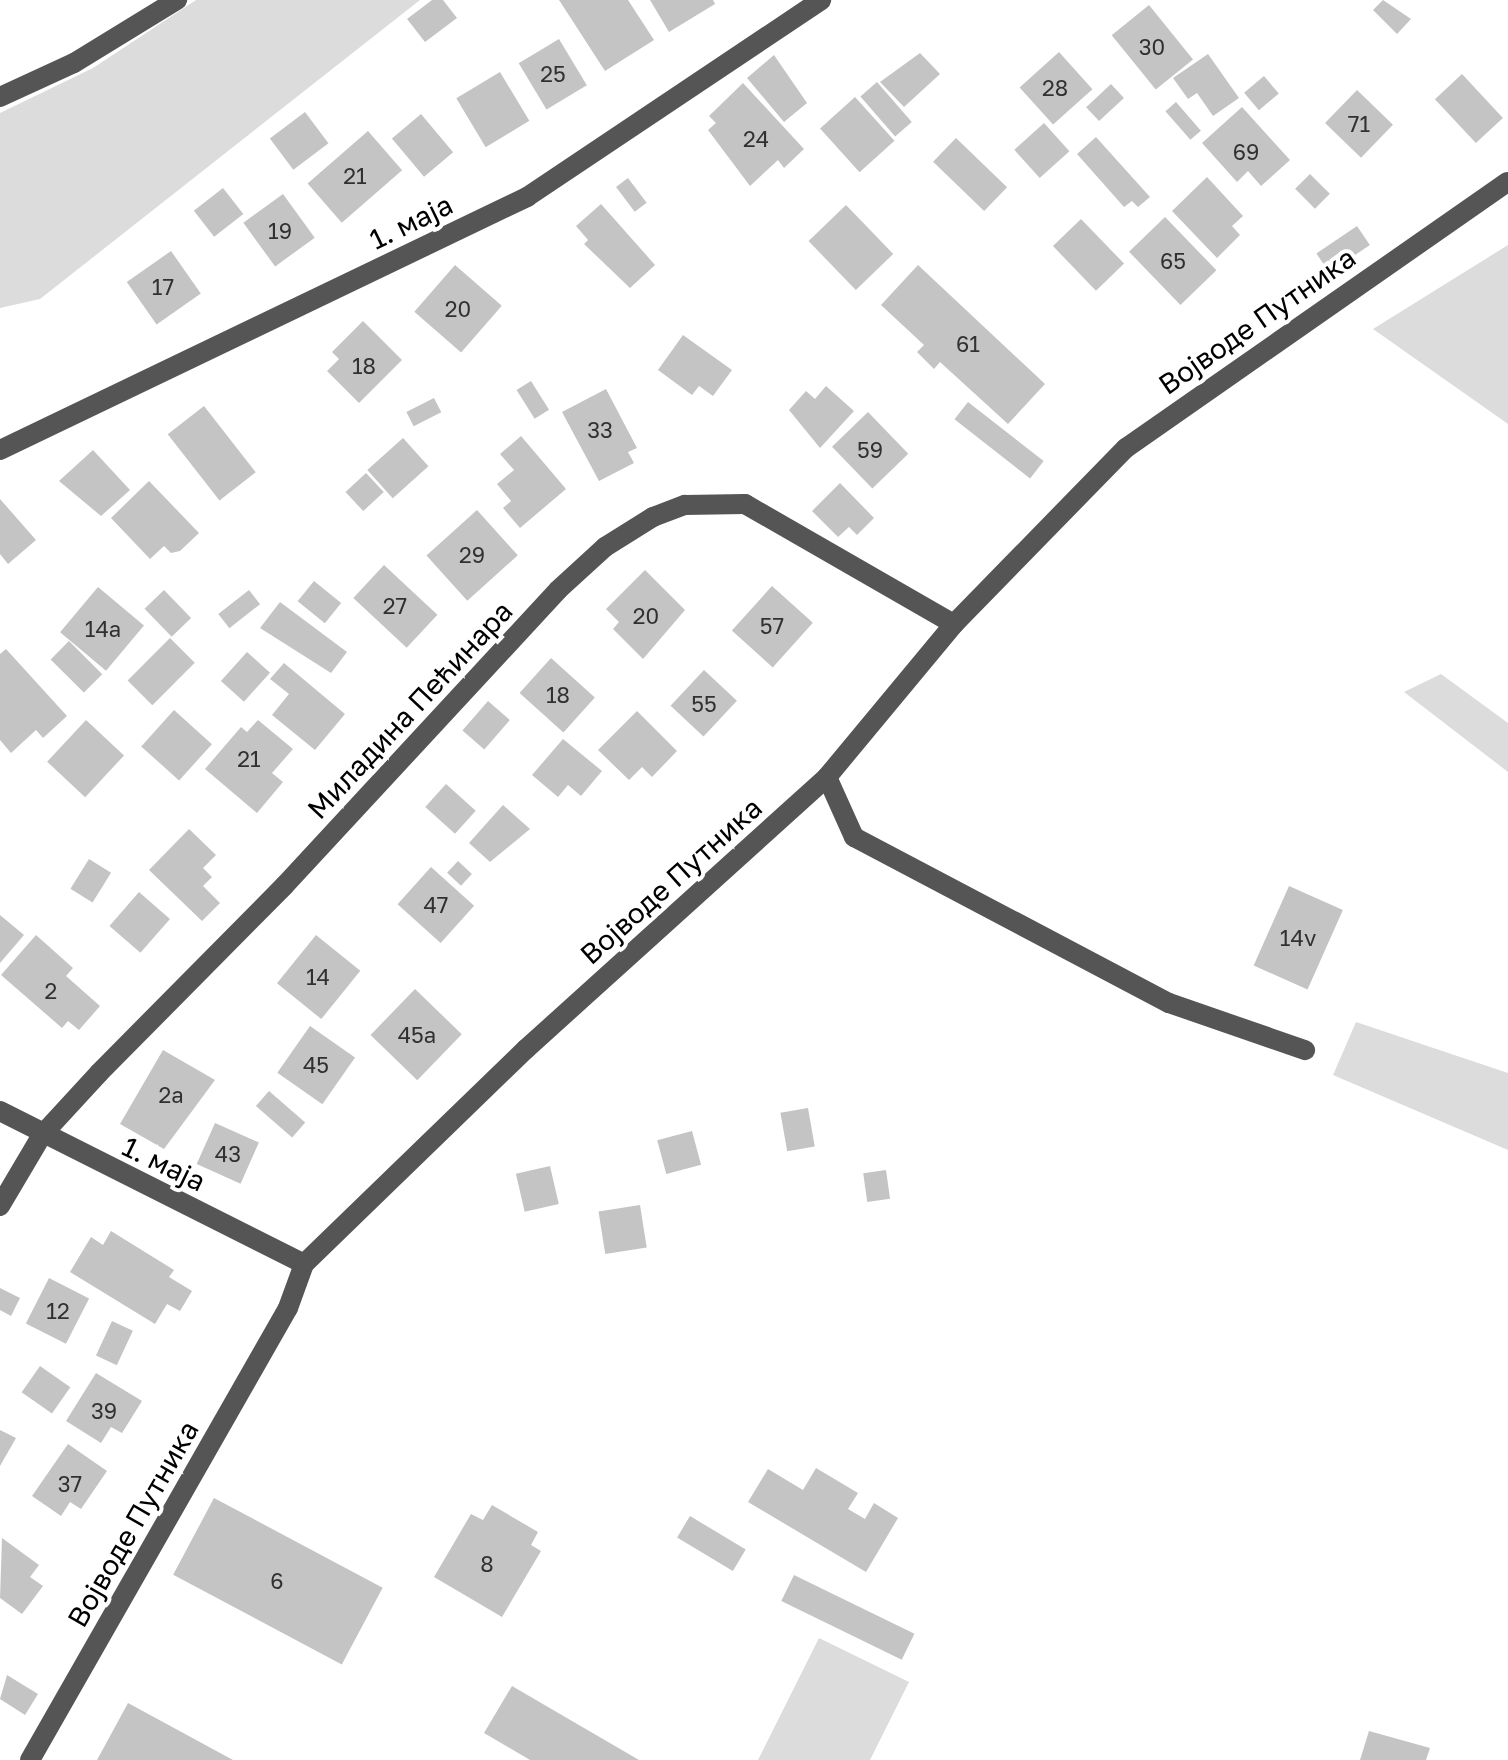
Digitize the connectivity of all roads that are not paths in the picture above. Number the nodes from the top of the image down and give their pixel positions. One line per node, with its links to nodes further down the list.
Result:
1 (176, 0): 3 (street)
2 (822, 0): 5 (street, 1. маја)
3 (0, 96)
4 (1508, 182): 6 (street, Војводе Путника)
5 (0, 450)
6 (954, 624): 7 (street, Војводе Путника); 10 (street, Миладина Пећинара)
7 (827, 778): 8 (street); 12 (street, Војводе Путника)
8 (1305, 1050)
9 (0, 1111): 10 (street, 1. маја)
10 (42, 1135): 11 (street, Миладина Пећинара); 12 (street, 1. маја)
11 (0, 1206)
12 (304, 1264): 13 (street, Војводе Путника)
13 (30, 1760)

